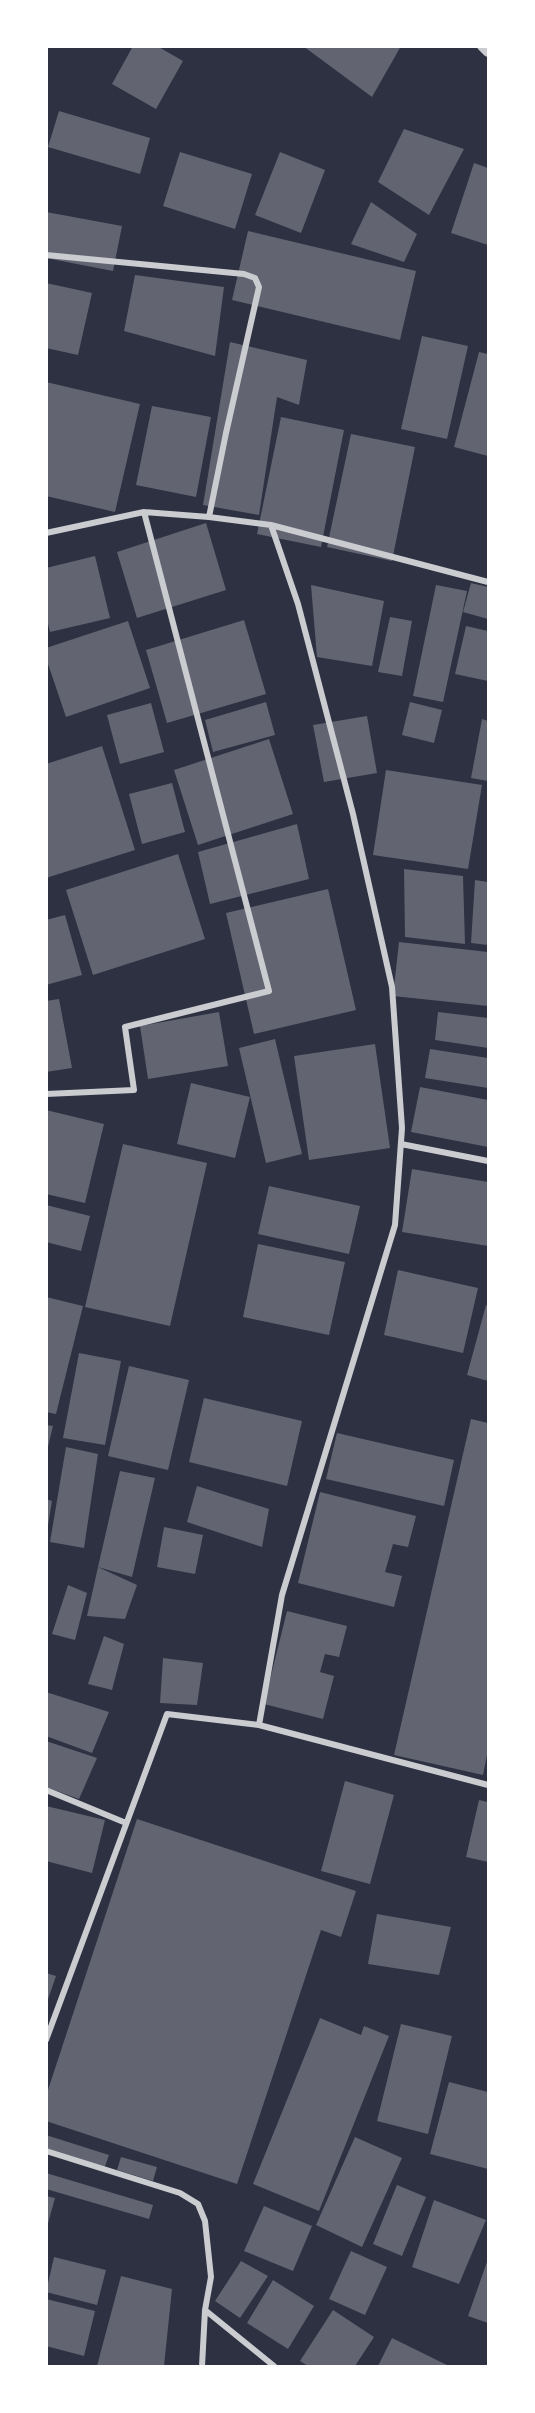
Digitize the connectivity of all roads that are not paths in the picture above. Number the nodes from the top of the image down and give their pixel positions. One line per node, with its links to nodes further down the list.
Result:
1 (482, 46): 2 (street)
2 (489, 52)
3 (46, 255): 5 (street)
4 (144, 512): 5 (street); 7 (street); 9 (street)
5 (209, 518): 6 (street)
6 (271, 525): 8 (street); 10 (street)
7 (46, 532)
8 (489, 582)
9 (46, 1095)
10 (401, 1144): 11 (street); 12 (street)
11 (489, 1161)
12 (259, 1725): 13 (street); 15 (street)
13 (489, 1785)
14 (46, 1790): 15 (street)
15 (126, 1823): 16 (street)
16 (46, 2040)
17 (46, 2151): 18 (street)
18 (206, 2310): 19 (street); 20 (street)
19 (202, 2367)
20 (274, 2367)

